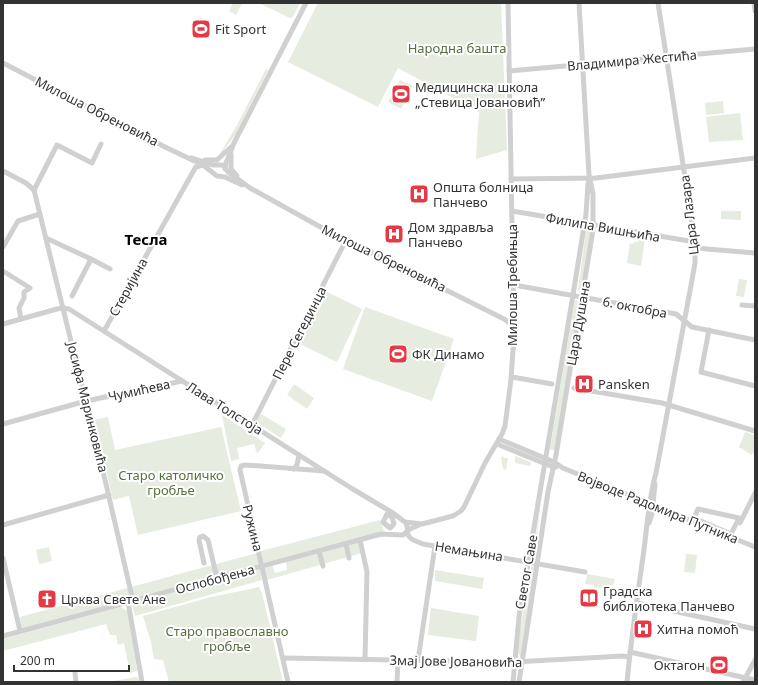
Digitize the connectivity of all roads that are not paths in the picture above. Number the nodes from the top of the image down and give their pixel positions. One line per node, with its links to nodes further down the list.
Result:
1 (306, 3): 13 (street)
2 (508, 3): 11 (street, Милоша Требињца)
3 (579, 3): 10 (street, Цара Душана)
4 (658, 3): 8 (street, Цара Лазара)
5 (754, 3): 6 (street)
6 (755, 11)
7 (755, 49): 8 (street, Владимира Жестића)
8 (666, 56): 10 (street, Владимира Жестића); 19 (street, Цара Лазара)
9 (3, 64): 14 (street, Милоша Обреновића)
10 (582, 64): 11 (street, Владимира Жестића); 24 (street, Цара Душана)
11 (509, 71): 25 (street, Милоша Требињца)
12 (101, 144): 28 (street)
13 (230, 150): 16 (street); 18 (street); 20 (street); 26 (street)
14 (191, 158): 16 (street); 17 (street)
15 (755, 158): 19 (street)
16 (198, 160): 18 (street)
17 (203, 165): 22 (street); 54 (street, Стеријина)
18 (217, 165): 20 (street); 22 (street)
19 (684, 167): 24 (street); 35 (street, Цара Лазара)
20 (226, 169): 23 (street); 26 (street)
21 (3, 171): 28 (street)
22 (214, 173): 23 (street)
23 (221, 176): 27 (street)
24 (589, 178): 25 (street); 31 (street, Цара Душана); 32 (street, Цара Душана)
25 (511, 179): 29 (street, Милоша Требињца)
26 (244, 184): 27 (street)
27 (250, 188): 34 (street, Милоша Обреновића)
28 (34, 190): 30 (street, Јосифа Маринковића)
29 (512, 211): 31 (street, Филипа Вишњића); 41 (street, Милоша Требињца)
30 (40, 214): 33 (street, Јосифа Маринковића); 36 (street)
31 (584, 224): 32 (street, Филипа Вишњића); 42 (street, Цара Душана)
32 (593, 225): 35 (street, Филипа Вишњића); 44 (street, Цара Душана)
33 (46, 238): 38 (street); 47 (street, Јосифа Маринковића)
34 (346, 240): 50 (street, Милоша Обреновића); 65 (street, Пере Сегединца)
35 (695, 245): 37 (street, Филипа Вишњића); 51 (street, Цара Лазара)
36 (3, 247)
37 (755, 253)
38 (91, 259): 39 (street); 43 (street)
39 (110, 269)
40 (3, 271): 49 (street)
41 (514, 284): 42 (street, 6. октобра); 48 (street, Милоша Требињца)
42 (573, 295): 44 (street, 6. октобра); 69 (street, Цара Душана)
43 (72, 296)
44 (583, 297): 51 (street, 6. октобра); 70 (street, Цара Душана)
45 (742, 305): 46 (street)
46 (755, 306)
47 (63, 308): 49 (street); 54 (street, Лава Толстоја); 62 (street, Јосифа Маринковића)
48 (514, 312): 50 (street); 55 (street, Милоша Требињца)
49 (21, 319): 52 (street)
50 (504, 319): 55 (street, Милоша Обреновића)
51 (684, 320): 53 (street, 6. октобра); 63 (street, Цара Лазара)
52 (3, 324)
53 (709, 330): 56 (street, 6. октобра); 60 (street)
54 (104, 331): 58 (street, Лава Толстоја)
55 (513, 331): 57 (street, Милоша Требињца)
56 (755, 340)
57 (512, 376): 59 (street); 67 (street, Милоша Требињца)
58 (182, 381): 62 (street, Чумићева); 65 (street, Лава Толстоја)
59 (552, 384)
60 (755, 386)
61 (574, 388): 63 (street)
62 (86, 401): 64 (street, Чумићева); 74 (street, Јосифа Маринковића)
63 (669, 405): 66 (street); 75 (street, Цара Лазара)
64 (3, 424)
65 (252, 425): 68 (street, Лава Толстоја)
66 (755, 431)
67 (498, 442): 69 (street, Војводе Радомира Путника); 79 (street)
68 (299, 455): 71 (street); 72 (street, Лава Толстоја)
69 (544, 461): 70 (street, Војводе Радомира Путника); 93 (street, Светог Саве)
70 (553, 464): 75 (street, Војводе Радомира Путника); 95 (street, Светог Саве)
71 (294, 469): 72 (street); 96 (street, Ружина)
72 (325, 472): 76 (street, Лава Толстоја)
73 (755, 493): 84 (street)
74 (109, 495): 80 (street); 100 (street, Јосифа Маринковића)
75 (651, 504): 84 (street, Војводе Радомира Путника); 101 (street, Цара Лазара)
76 (386, 512): 77 (street, Лава Толстоја); 78 (street, Лава Толстоја)
77 (404, 522): 78 (street); 79 (street); 81 (street)
78 (395, 524): 82 (street, Ослобођења); 83 (street)
79 (422, 524): 81 (street)
80 (3, 526)
81 (407, 531): 83 (street); 87 (street)
82 (381, 534): 83 (street, Ослобођења); 85 (street, Ослобођења)
83 (399, 535): 87 (street, Немањина)
84 (732, 536): 84 (street); 89 (street, Војводе Радомира Путника)
85 (360, 540): 86 (street, Ослобођења); 107 (street)
86 (346, 544): 90 (street, Ослобођења); 92 (street)
87 (423, 544): 88 (street, Немањина)
88 (435, 546): 93 (street, Немањина); 109 (street)
89 (755, 547)
90 (319, 551): 96 (street, Ослобођења); 97 (street)
91 (3, 558): 103 (street)
92 (349, 558)
93 (528, 561): 95 (street, Немањина); 111 (street, Светог Саве)
94 (204, 563): 99 (street)
95 (537, 564): 98 (street, Немањина); 112 (street, Светог Саве)
96 (262, 566): 99 (street, Ослобођења); 106 (street, Ружина)
97 (323, 566)
98 (585, 572)
99 (217, 578): 100 (street, Ослобођења)
100 (130, 602): 103 (street, Ослобођења); 117 (street, Јосифа Маринковића)
101 (637, 603): 102 (street); 105 (street, Цара Лазара)
102 (755, 629)
103 (20, 632): 104 (street, Ослобођења)
104 (3, 636)
105 (630, 654): 112 (street, Змај Јове Јовановића); 114 (street, Змај Јове Јовановића); 122 (street, Цара Лазара)
106 (283, 658): 107 (street, Змај Јове Јовановића); 118 (street, Ружина)
107 (365, 659): 108 (street, Змај Јове Јовановића)
108 (398, 660): 109 (street, Змај Јове Јовановића); 119 (street)
109 (418, 660): 111 (street, Змај Јове Јовановића)
110 (755, 660): 114 (street)
111 (514, 662): 112 (street, Змај Јове Јовановића); 120 (street, Светог Саве)
112 (522, 662): 121 (street, Светог Саве)
113 (75, 673): 116 (street)
114 (744, 680): 115 (street, Змај Јове Јовановића)
115 (755, 680)
116 (76, 682)
117 (142, 682)
118 (288, 682)
119 (397, 682)
120 (513, 682)
121 (518, 682)
122 (627, 682)

